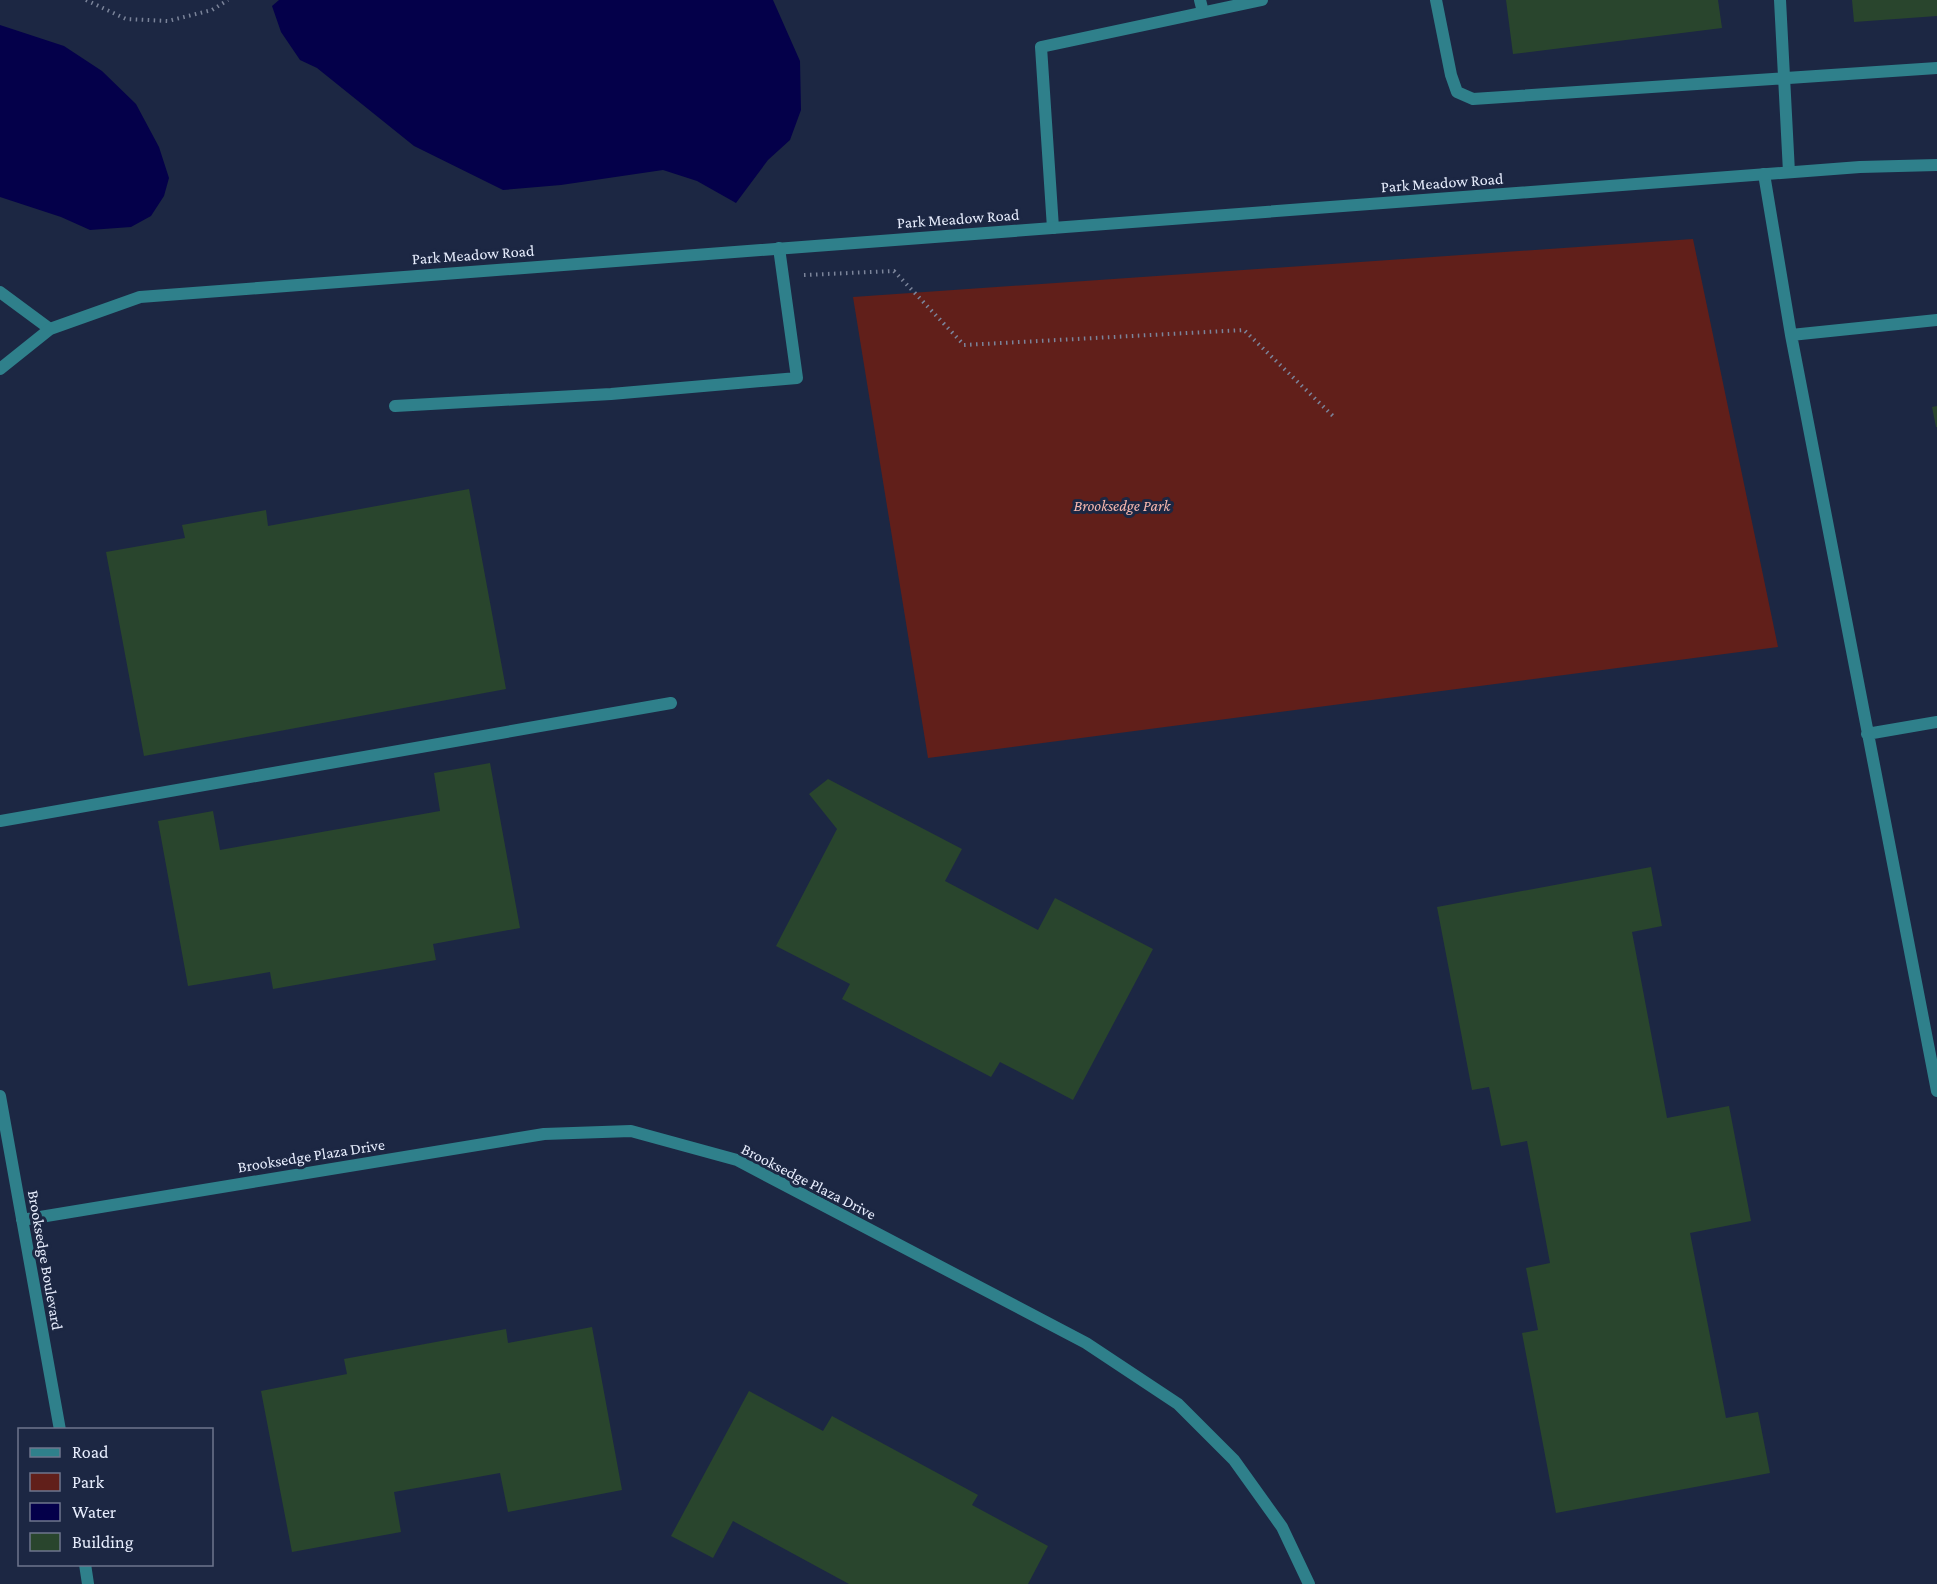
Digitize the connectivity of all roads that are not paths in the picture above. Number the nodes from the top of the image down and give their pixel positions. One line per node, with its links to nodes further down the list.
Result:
1 (1262, 0): 4 (street)
2 (1436, 0): 6 (street)
3 (1780, 0): 6 (street)
4 (1202, 6): 10 (street)
5 (1937, 68): 6 (street)
6 (1784, 78): 8 (street)
7 (1937, 165): 8 (street, Park Meadow Road)
8 (1789, 172): 9 (street, Park Meadow Road)
9 (1764, 174): 10 (street, Park Meadow Road); 15 (street)
10 (1053, 228): 11 (street, Park Meadow Road)
11 (779, 248): 14 (street, Park Meadow Road); 17 (street)
12 (0, 292): 14 (street)
13 (1937, 320): 15 (street)
14 (50, 329): 16 (street, Park Meadow Road)
15 (1791, 335): 20 (street)
16 (0, 369)
17 (395, 406)
18 (671, 703): 21 (street)
19 (1937, 722): 20 (street)
20 (1867, 734): 22 (street)
21 (0, 821)
22 (1934, 1054): 23 (street)
23 (1937, 1091)
24 (0, 1096): 25 (street, Brooksedge Boulevard)
25 (22, 1220): 26 (street, Brooksedge Boulevard); 29 (street, Brooksedge Plaza Drive)
26 (60, 1428)
27 (85, 1566): 28 (street)
28 (88, 1584)
29 (1309, 1584)

